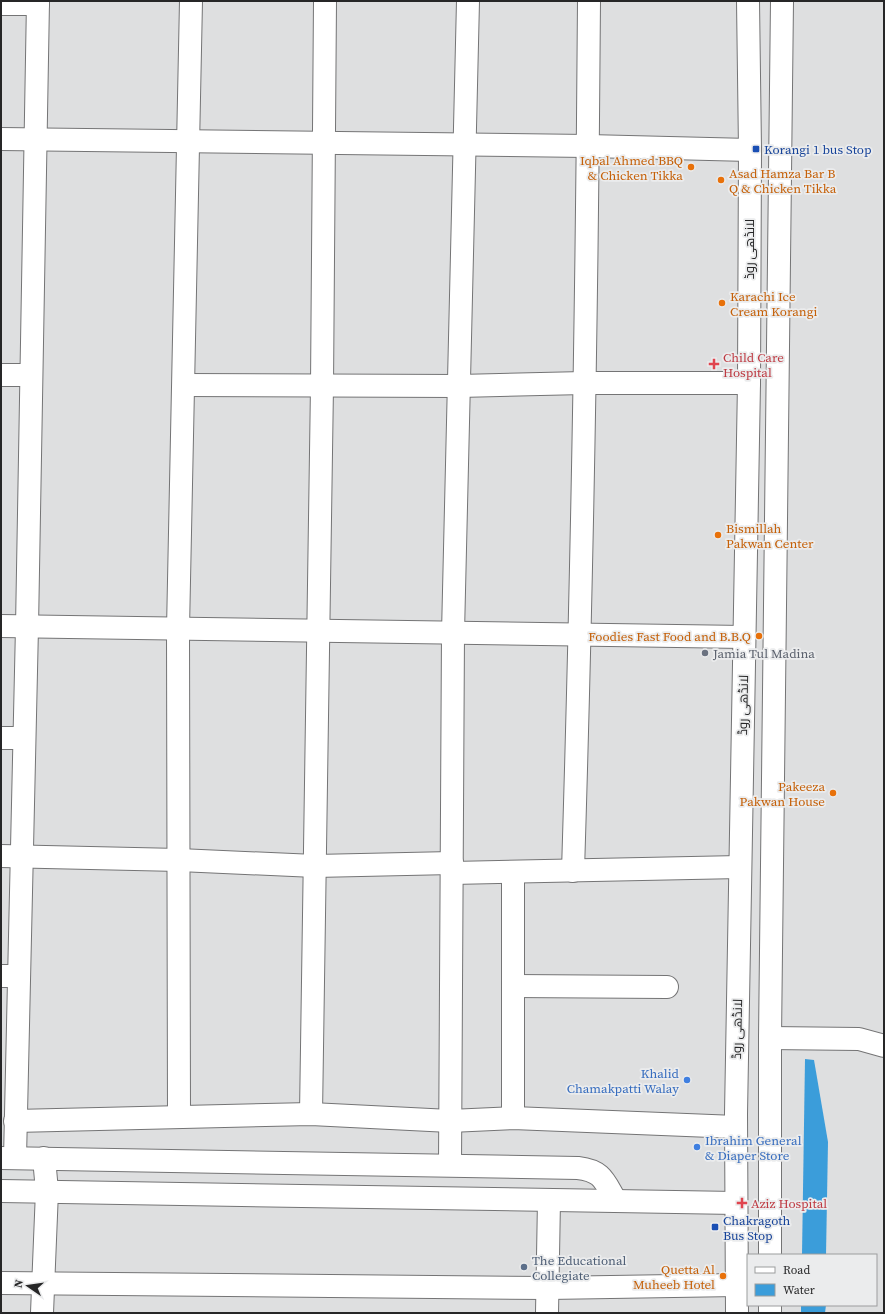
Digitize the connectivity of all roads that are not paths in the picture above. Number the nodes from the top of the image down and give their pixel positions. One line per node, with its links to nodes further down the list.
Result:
1 (191, 1): 11 (street)
2 (325, 1): 12 (street)
3 (468, 1): 13 (street)
4 (589, 1): 14 (street)
5 (748, 1): 15 (street, لانڈھی روڈ)
6 (782, 1): 42 (street)
7 (38, 3): 8 (street); 10 (street)
8 (1, 4)
9 (1, 139): 10 (street)
10 (36, 139): 11 (street); 17 (street)
11 (189, 142): 12 (street); 20 (street)
12 (323, 143): 13 (street); 21 (street)
13 (465, 145): 14 (street); 22 (street)
14 (588, 146): 15 (street); 18 (street)
15 (750, 150): 19 (street, لانڈھی روڈ)
16 (1, 375): 17 (street)
17 (32, 375): 24 (street)
18 (584, 383): 19 (street); 22 (street); 28 (street)
19 (749, 383): 29 (street, لانڈھی روڈ)
20 (184, 385): 21 (street); 25 (street)
21 (322, 386): 22 (street); 26 (street)
22 (459, 386): 27 (street)
23 (1, 626): 24 (street)
24 (27, 627): 25 (street); 31 (street)
25 (178, 629): 26 (street); 33 (street)
26 (319, 631): 27 (street); 34 (street)
27 (453, 633): 28 (street); 36 (street)
28 (580, 635): 29 (street); 37 (street)
29 (744, 637): 35 (street, لانڈھی روڈ)
30 (1, 738): 31 (street)
31 (24, 738): 32 (street)
32 (11, 856): 33 (street); 39 (street)
33 (179, 860): 34 (street); 45 (street)
34 (315, 866): 36 (street); 44 (street)
35 (740, 867): 37 (street); 49 (street, لانڈھی روڈ)
36 (452, 868): 38 (street); 47 (street)
37 (573, 871): 38 (street)
38 (512, 872): 40 (street)
39 (10, 976): 48 (street)
40 (513, 986): 41 (street); 46 (street)
41 (667, 987)
42 (770, 1038): 43 (street); 58 (street)
43 (884, 1046)
44 (311, 1114): 45 (street); 47 (street)
45 (179, 1117): 48 (street)
46 (513, 1118): 47 (street); 49 (street)
47 (450, 1120): 52 (street)
48 (15, 1121): 50 (street)
49 (736, 1127): 57 (street, لانڈھی روڈ)
50 (8, 1158): 51 (street)
51 (44, 1158): 52 (street); 54 (street)
52 (450, 1165): 56 (street)
53 (1, 1191): 54 (street)
54 (47, 1191): 55 (street); 60 (street)
55 (549, 1200): 56 (street); 62 (street)
56 (616, 1201): 57 (street)
57 (736, 1203): 61 (street, لانڈھی روڈ)
58 (770, 1254)
59 (1, 1283): 60 (street)
60 (43, 1284): 62 (street); 63 (street)
61 (737, 1285): 62 (street); 65 (street, لانڈھی روڈ)
62 (548, 1288): 64 (street)
63 (42, 1313)
64 (547, 1313)
65 (737, 1313)

